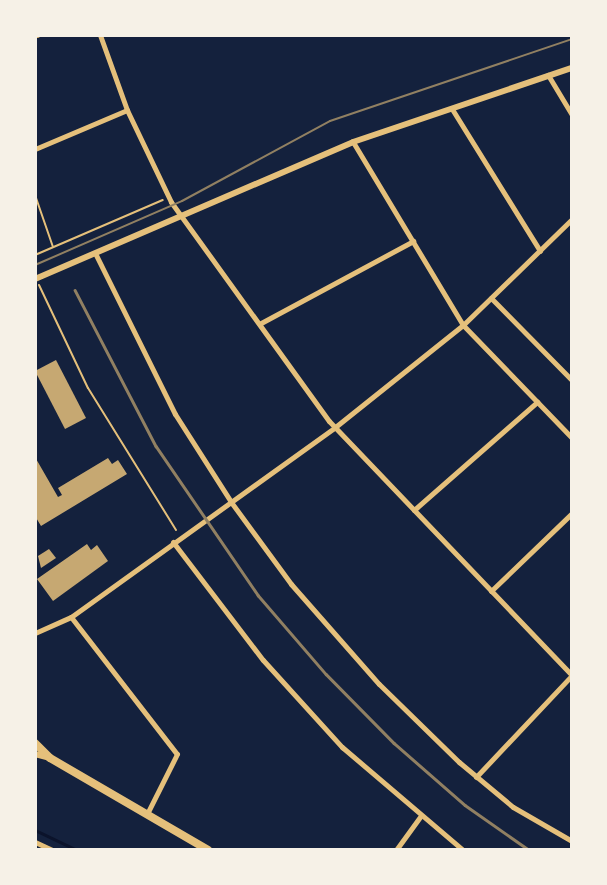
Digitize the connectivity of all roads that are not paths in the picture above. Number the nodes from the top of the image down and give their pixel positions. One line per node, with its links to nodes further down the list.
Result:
1 (100, 35): 5 (street)
2 (572, 68): 3 (street)
3 (548, 75): 4 (street); 6 (street)
4 (452, 109): 7 (street); 12 (street)
5 (127, 110): 8 (street); 9 (street)
6 (572, 115)
7 (353, 142): 9 (street); 11 (street)
8 (35, 149)
9 (181, 216): 13 (street); 16 (street)
10 (572, 219): 12 (street)
11 (413, 241): 16 (street); 17 (street)
12 (540, 251): 15 (street)
13 (95, 253): 14 (street); 24 (street)
14 (36, 279)
15 (491, 298): 17 (street); 19 (street)
16 (261, 323): 22 (street)
17 (463, 325): 21 (street); 22 (street)
18 (572, 369): 19 (street)
19 (567, 374): 20 (street)
20 (572, 380)
21 (537, 402): 23 (street); 25 (street)
22 (334, 428): 24 (street); 25 (street)
23 (572, 438)
24 (231, 502): 27 (street); 35 (street)
25 (414, 510): 28 (street)
26 (572, 513): 28 (street)
27 (173, 542): 29 (street); 37 (street)
28 (491, 591): 31 (street)
29 (71, 617): 30 (street); 36 (street)
30 (35, 633)
31 (572, 675): 35 (street)
32 (35, 743): 34 (main road)
33 (35, 754): 34 (street)
34 (50, 758): 36 (main road)
35 (476, 778): 38 (street)
36 (147, 815): 41 (main road)
37 (420, 817): 42 (street); 43 (street)
38 (572, 841)
39 (35, 842): 40 (street)
40 (52, 850)
41 (208, 850)
42 (396, 850)
43 (463, 850)

